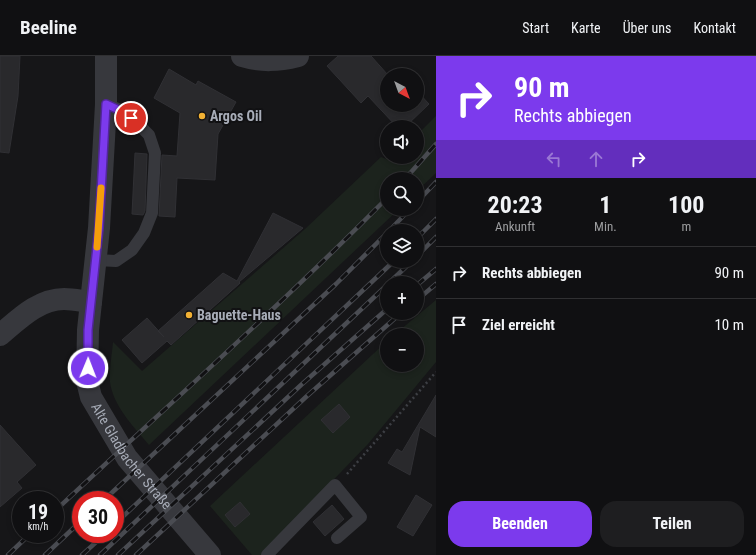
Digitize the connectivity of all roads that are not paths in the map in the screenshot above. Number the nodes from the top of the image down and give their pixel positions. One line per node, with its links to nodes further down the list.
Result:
1 (106, 56): 4 (street, Alte Gladbacher Straße)
2 (242, 56): 3 (street)
3 (298, 56)
4 (106, 104): 5 (street, Alte Gladbacher Straße); 5 (lane)
5 (96, 260): 6 (street, Alte Gladbacher Straße)
6 (92, 302): 7 (street); 9 (street, Alte Gladbacher Straße)
7 (0, 335)
8 (337, 538): 10 (lane)
9 (210, 555)
10 (267, 555)

